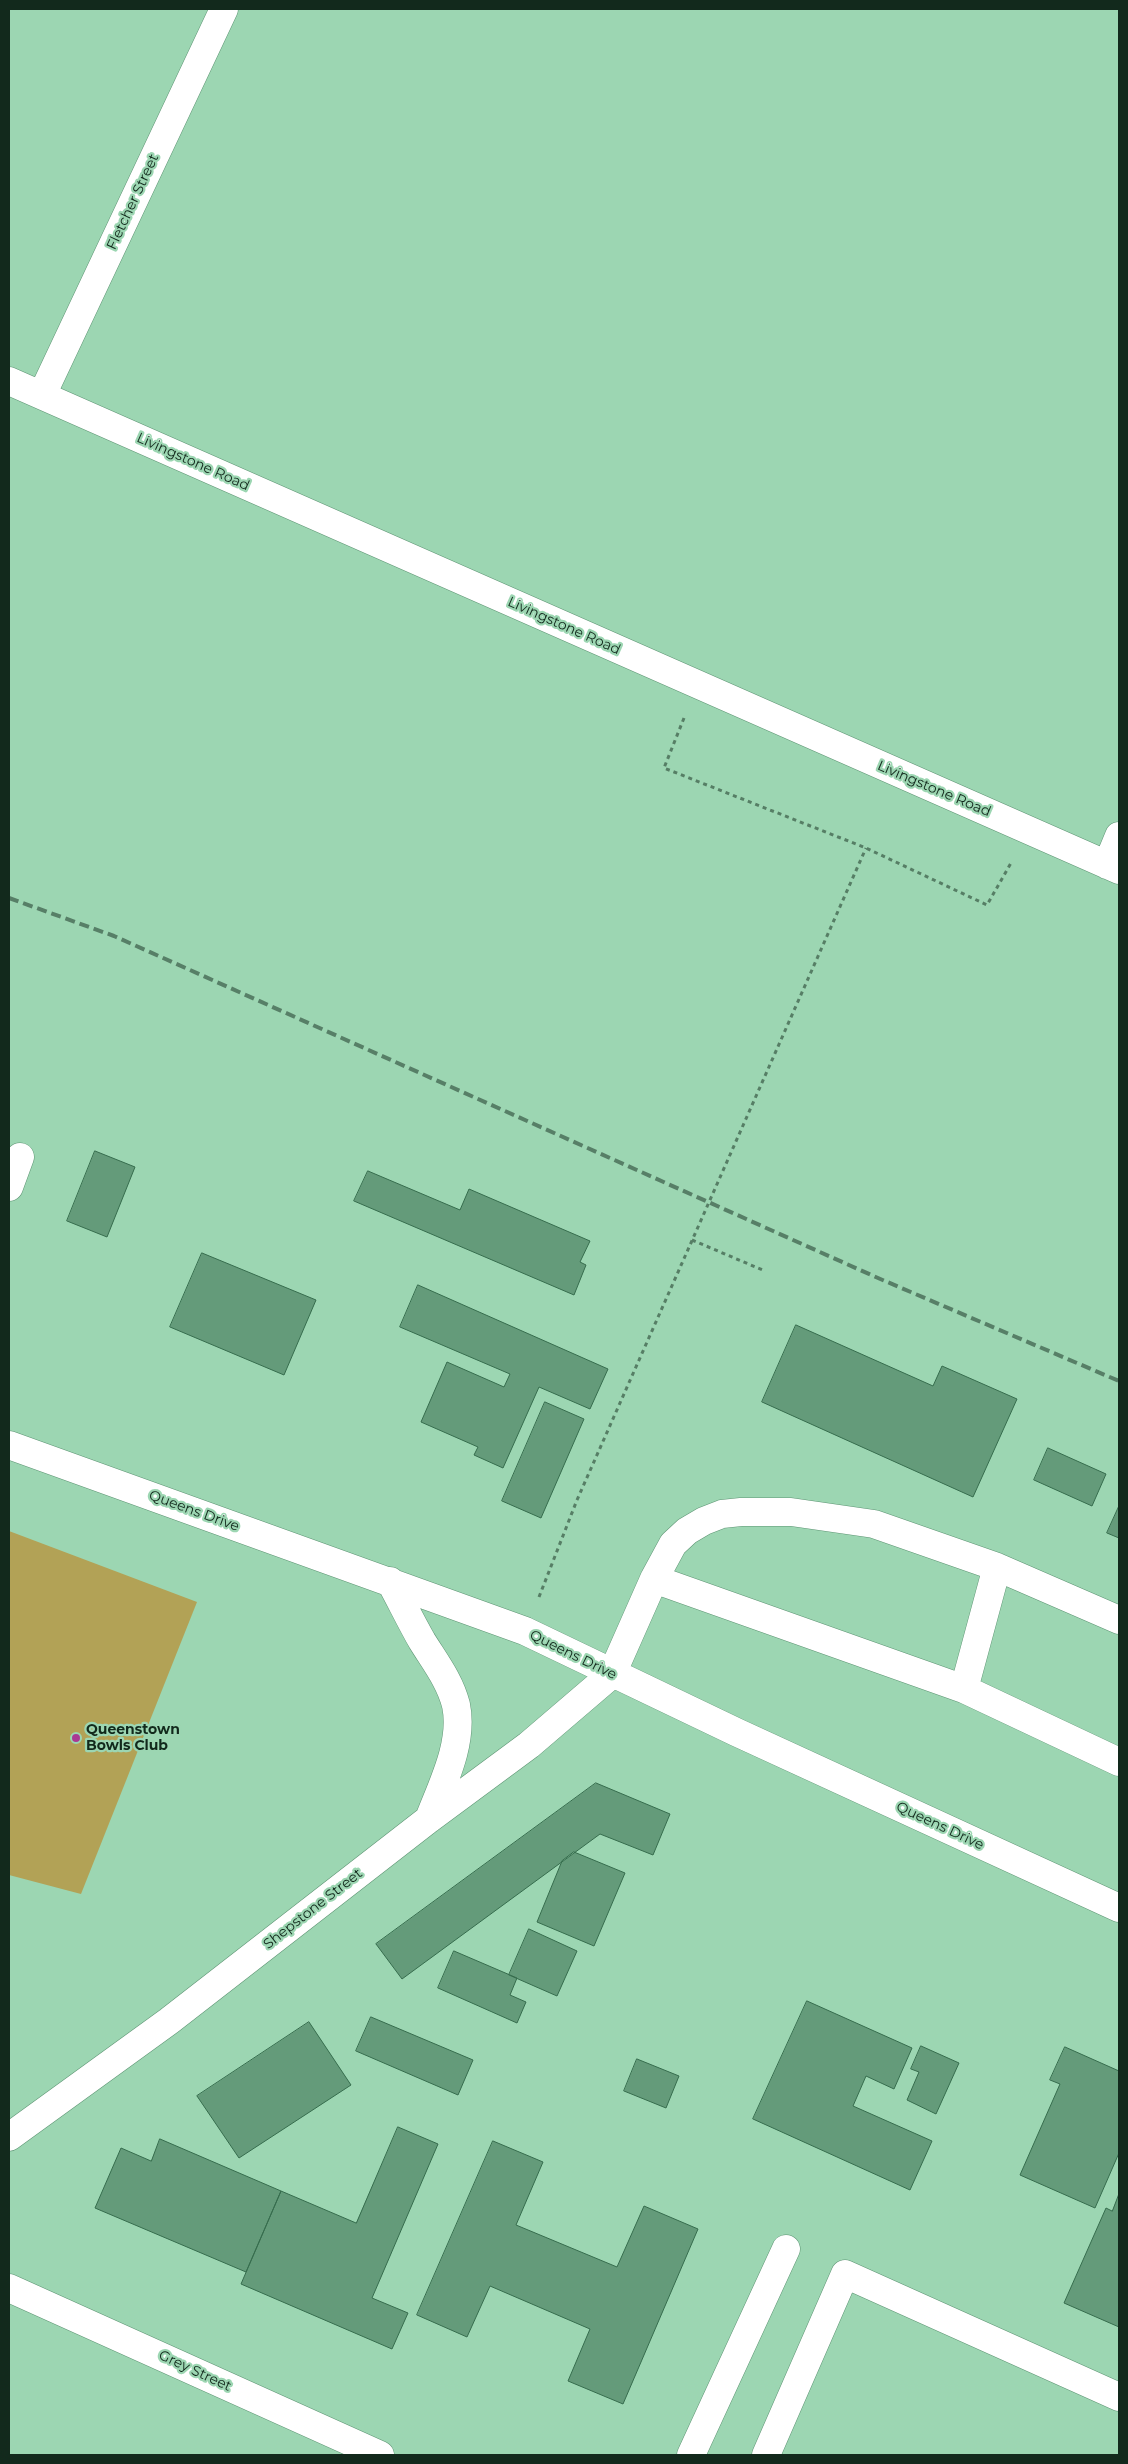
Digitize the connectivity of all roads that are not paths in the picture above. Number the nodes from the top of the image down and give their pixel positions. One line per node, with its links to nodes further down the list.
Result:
1 (224, 9): 3 (street, Fletcher Street)
2 (9, 381): 3 (street, Livingstone Road)
3 (42, 395): 5 (street, Livingstone Road)
4 (1119, 836): 5 (street)
5 (1113, 867)
6 (20, 1157): 7 (street)
7 (9, 1187)
8 (9, 1445): 11 (street, Queens Drive)
9 (998, 1567): 10 (street); 12 (street); 14 (street)
10 (654, 1579): 13 (street); 14 (street)
11 (390, 1581): 13 (street, Queens Drive); 16 (street)
12 (1119, 1620)
13 (612, 1674): 16 (street, Shepstone Street); 17 (street, Queens Drive)
14 (964, 1688): 15 (street)
15 (1119, 1762)
16 (429, 1819): 18 (street, Shepstone Street)
17 (1119, 1908)
18 (9, 2137)
19 (786, 2249): 23 (street)
20 (9, 2288): 22 (street, Grey Street)
21 (1119, 2398): 24 (street)
22 (380, 2455)
23 (691, 2455)
24 (766, 2455)

